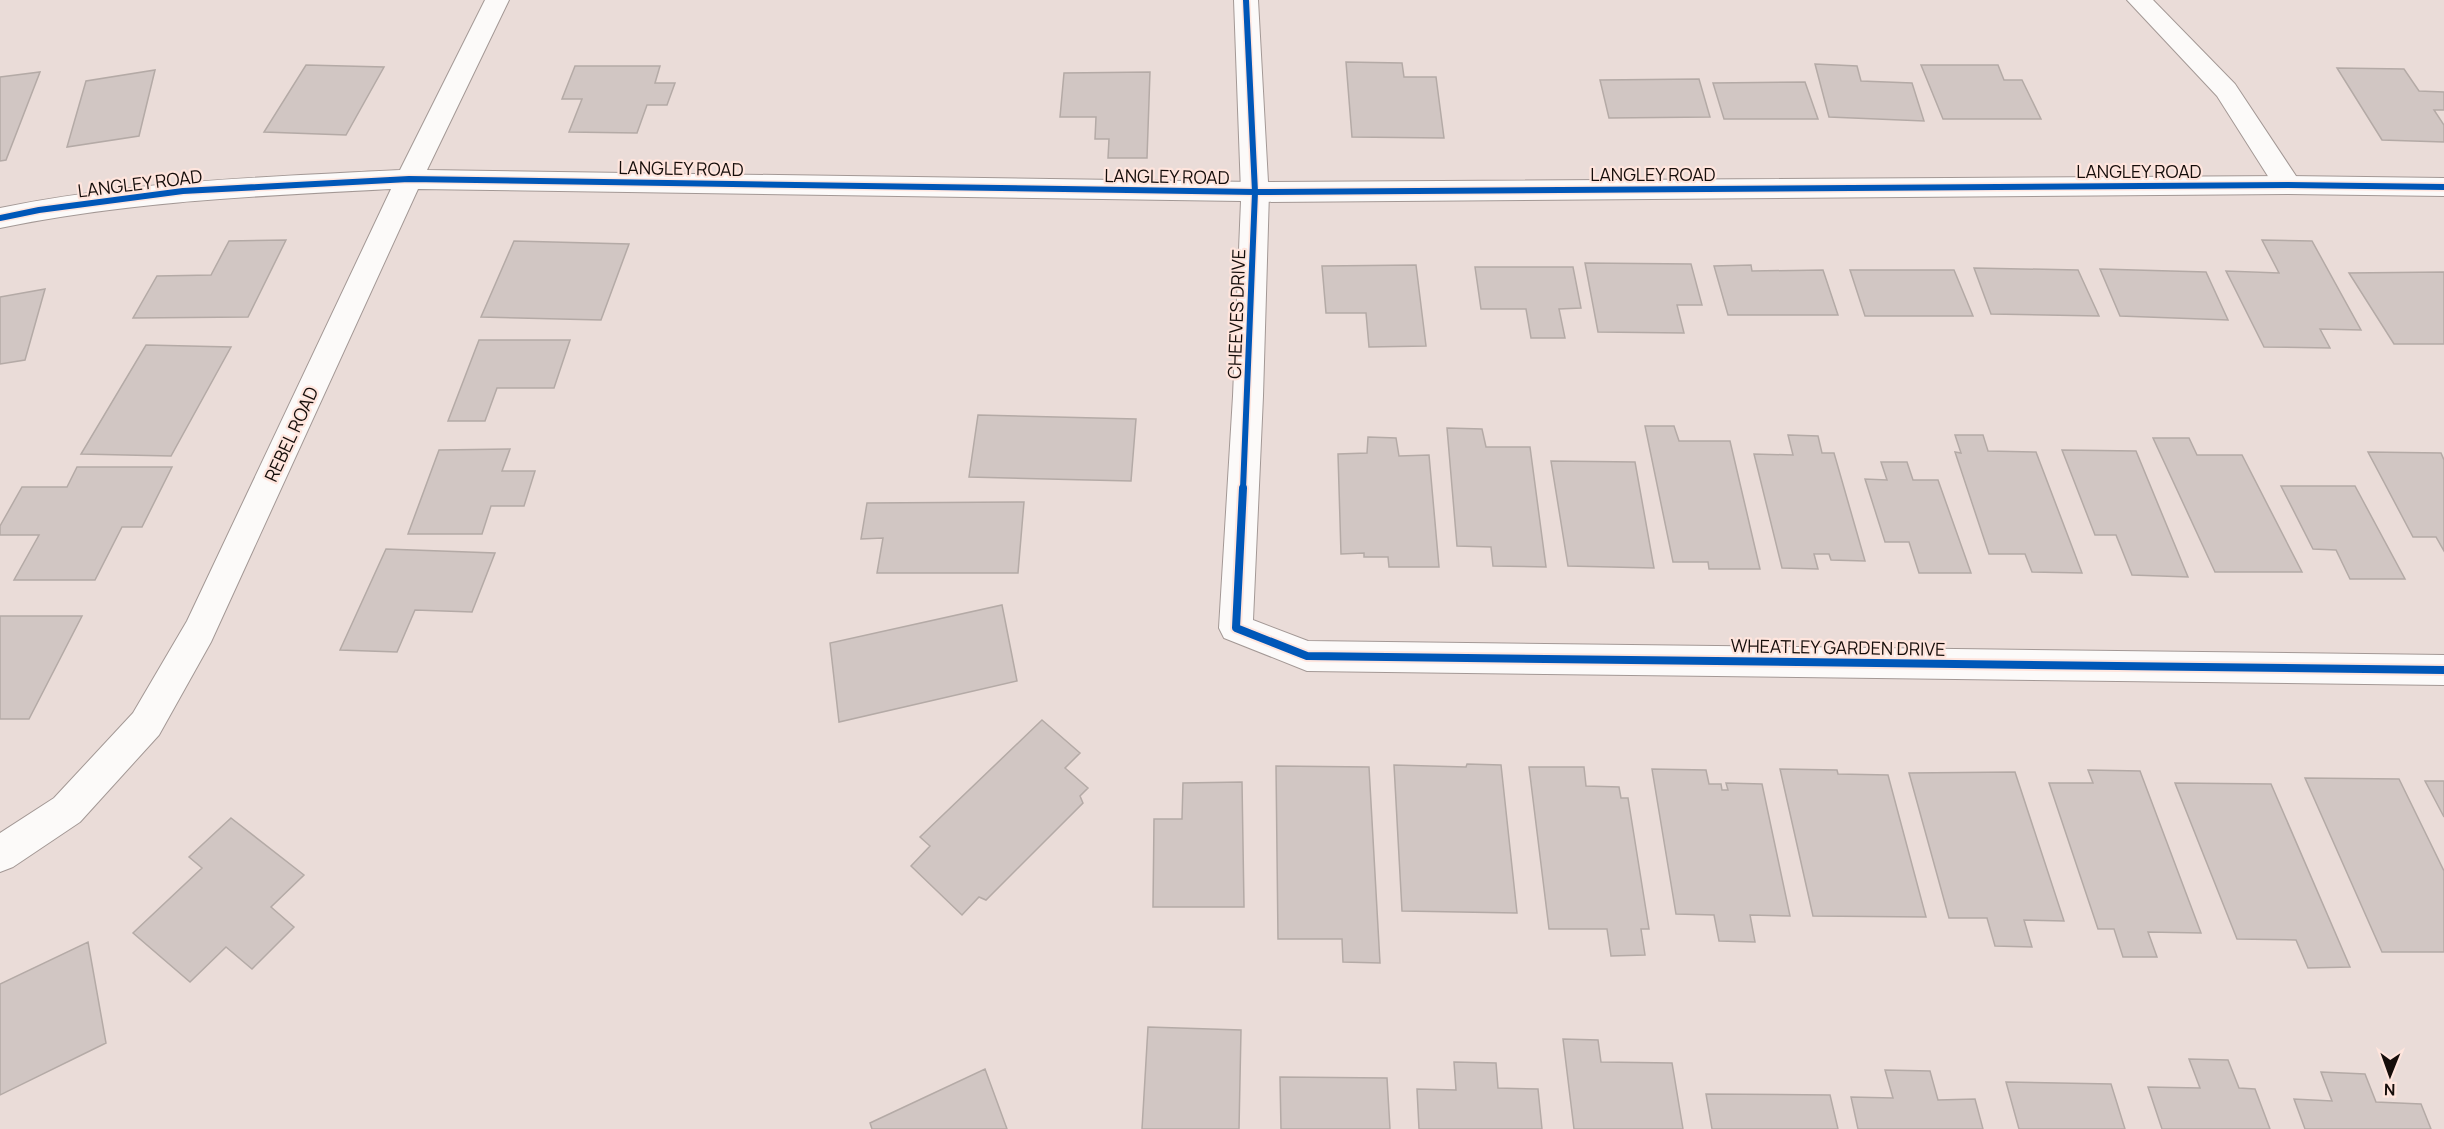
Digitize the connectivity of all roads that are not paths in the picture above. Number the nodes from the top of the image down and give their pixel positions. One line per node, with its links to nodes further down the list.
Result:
1 (497, 0): 4 (street, REBEL ROAD)
2 (1246, 0): 7 (street, CHEEVES DRIVE)
3 (2139, 0): 5 (street)
4 (409, 179): 7 (street, LANGLEY ROAD); 8 (street, LANGLEY ROAD); 11 (street, REBEL ROAD)
5 (2288, 185): 6 (street, LANGLEY ROAD); 7 (street, LANGLEY ROAD)
6 (2444, 187)
7 (1255, 192): 9 (street, CHEEVES DRIVE)
8 (0, 218)
9 (1236, 628): 10 (street, WHEATLEY GARDEN DRIVE)
10 (2444, 670)
11 (0, 854)

